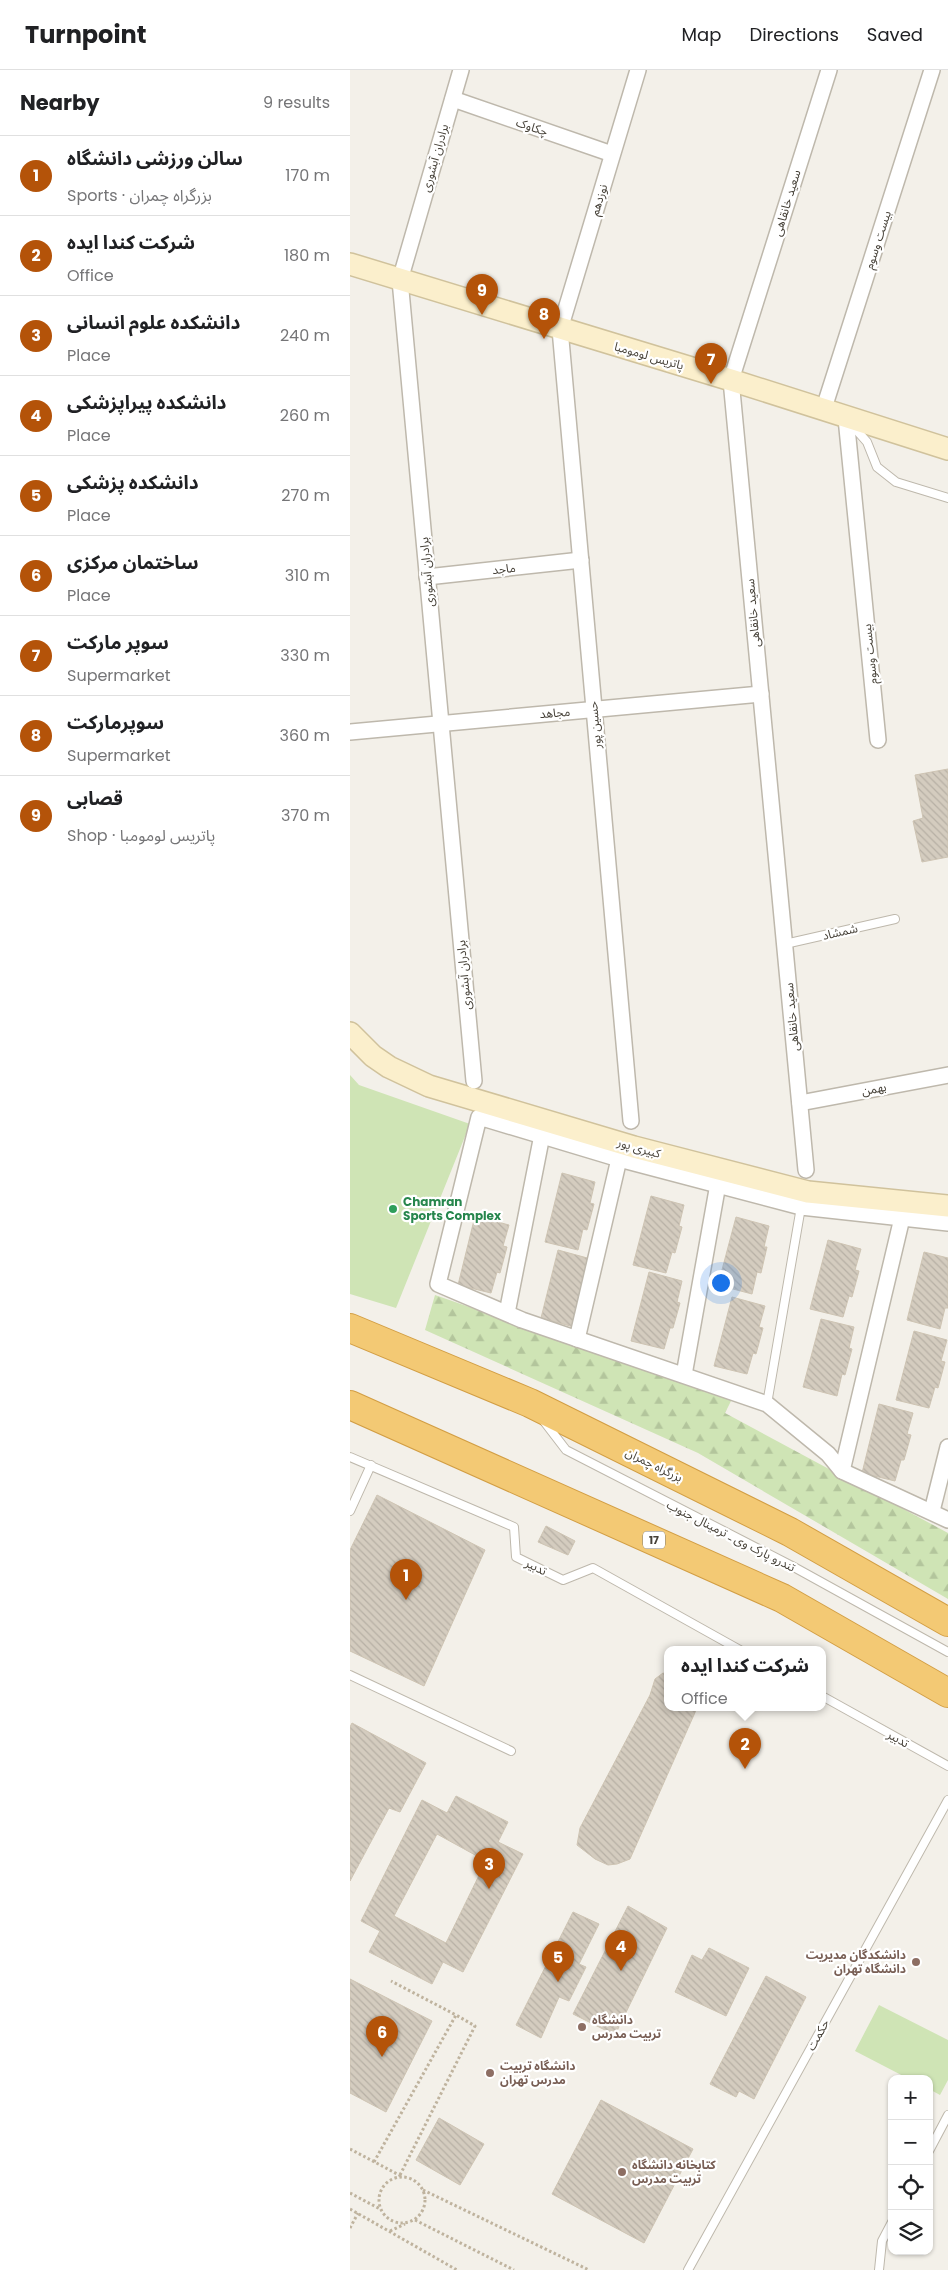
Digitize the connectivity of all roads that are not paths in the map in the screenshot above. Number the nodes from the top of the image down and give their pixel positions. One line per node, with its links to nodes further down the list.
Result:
1 (461, 70): 5 (street, برادران آبشوری)
2 (638, 70): 6 (street, نوزدهم)
3 (829, 70): 10 (street, سعید خانقاهی)
4 (932, 70): 11 (street, بیست وسوم)
5 (453, 99): 6 (street, چکاوک); 8 (street, برادران آبشوری)
6 (612, 154): 9 (street, نوزدهم)
7 (350, 264): 8 (main road, پاتریس لومومبا)
8 (400, 280): 9 (main road, پاتریس لومومبا); 16 (street, برادران آبشوری)
9 (560, 329): 10 (main road, پاتریس لومومبا); 15 (street, حسین پور)
10 (731, 380): 11 (main road, پاتریس لومومبا); 17 (street, سعید خانقاهی)
11 (823, 411): 12 (main road, پاتریس لومومبا)
12 (846, 418): 13 (main road, پاتریس لومومبا); 14 (lane); 21 (street, بیست وسوم)
13 (948, 450)
14 (948, 498)
15 (581, 560): 16 (street, ماجد); 18 (street, حسین پور)
16 (427, 577): 19 (street, برادران آبشوری)
17 (761, 694): 18 (street, مجاهد); 23 (street, سعید خانقاهی)
18 (594, 709): 19 (street, مجاهد); 28 (street, حسین پور)
19 (441, 723): 20 (street, مجاهد); 26 (street, برادران آبشوری)
20 (350, 732)
21 (878, 740)
22 (895, 920): 23 (lane, شمشاد)
23 (785, 944): 27 (street, سعید خانقاهی)
24 (350, 1033): 33 (main road, کبیری پور)
25 (948, 1075): 27 (street, بهمن)
26 (474, 1081)
27 (800, 1104): 31 (street, سعید خانقاهی)
28 (630, 1122)
29 (542, 1135): 30 (street); 37 (street); 37 (street)
30 (619, 1159): 32 (street); 39 (street)
31 (806, 1170)
32 (718, 1184): 34 (street); 40 (street)
33 (948, 1206)
34 (802, 1207): 35 (street); 42 (lane)
35 (902, 1218): 36 (street); 47 (street)
36 (948, 1223)
37 (506, 1313): 39 (street)
38 (350, 1328): 41 (highway, بزرگراه چمران)
39 (577, 1339): 40 (street)
40 (684, 1375): 42 (street)
41 (530, 1403): 51 (highway, بزرگراه چمران); 53 (lane, تندرو پارک وی ـ ترمینال جنوب)
42 (767, 1404): 47 (street)
43 (350, 1405): 55 (highway, 17)
44 (948, 1447): 49 (street)
45 (350, 1457): 46 (lane, تدبیر)
46 (371, 1465): 48 (lane); 52 (lane, تدبیر)
47 (842, 1471): 49 (street)
48 (350, 1511)
49 (932, 1512): 50 (street)
50 (948, 1520)
51 (948, 1622)
52 (733, 1646)
53 (948, 1652)
54 (350, 1675): 57 (lane)
55 (948, 1693)
56 (826, 1698): 58 (lane, تدبیر)
57 (511, 1751)
58 (948, 1766)
59 (948, 1800): 63 (lane, حکمت)
60 (948, 2115): 61 (lane)
61 (933, 2143)
62 (888, 2230): 64 (lane)
63 (688, 2270)
64 (879, 2270)

